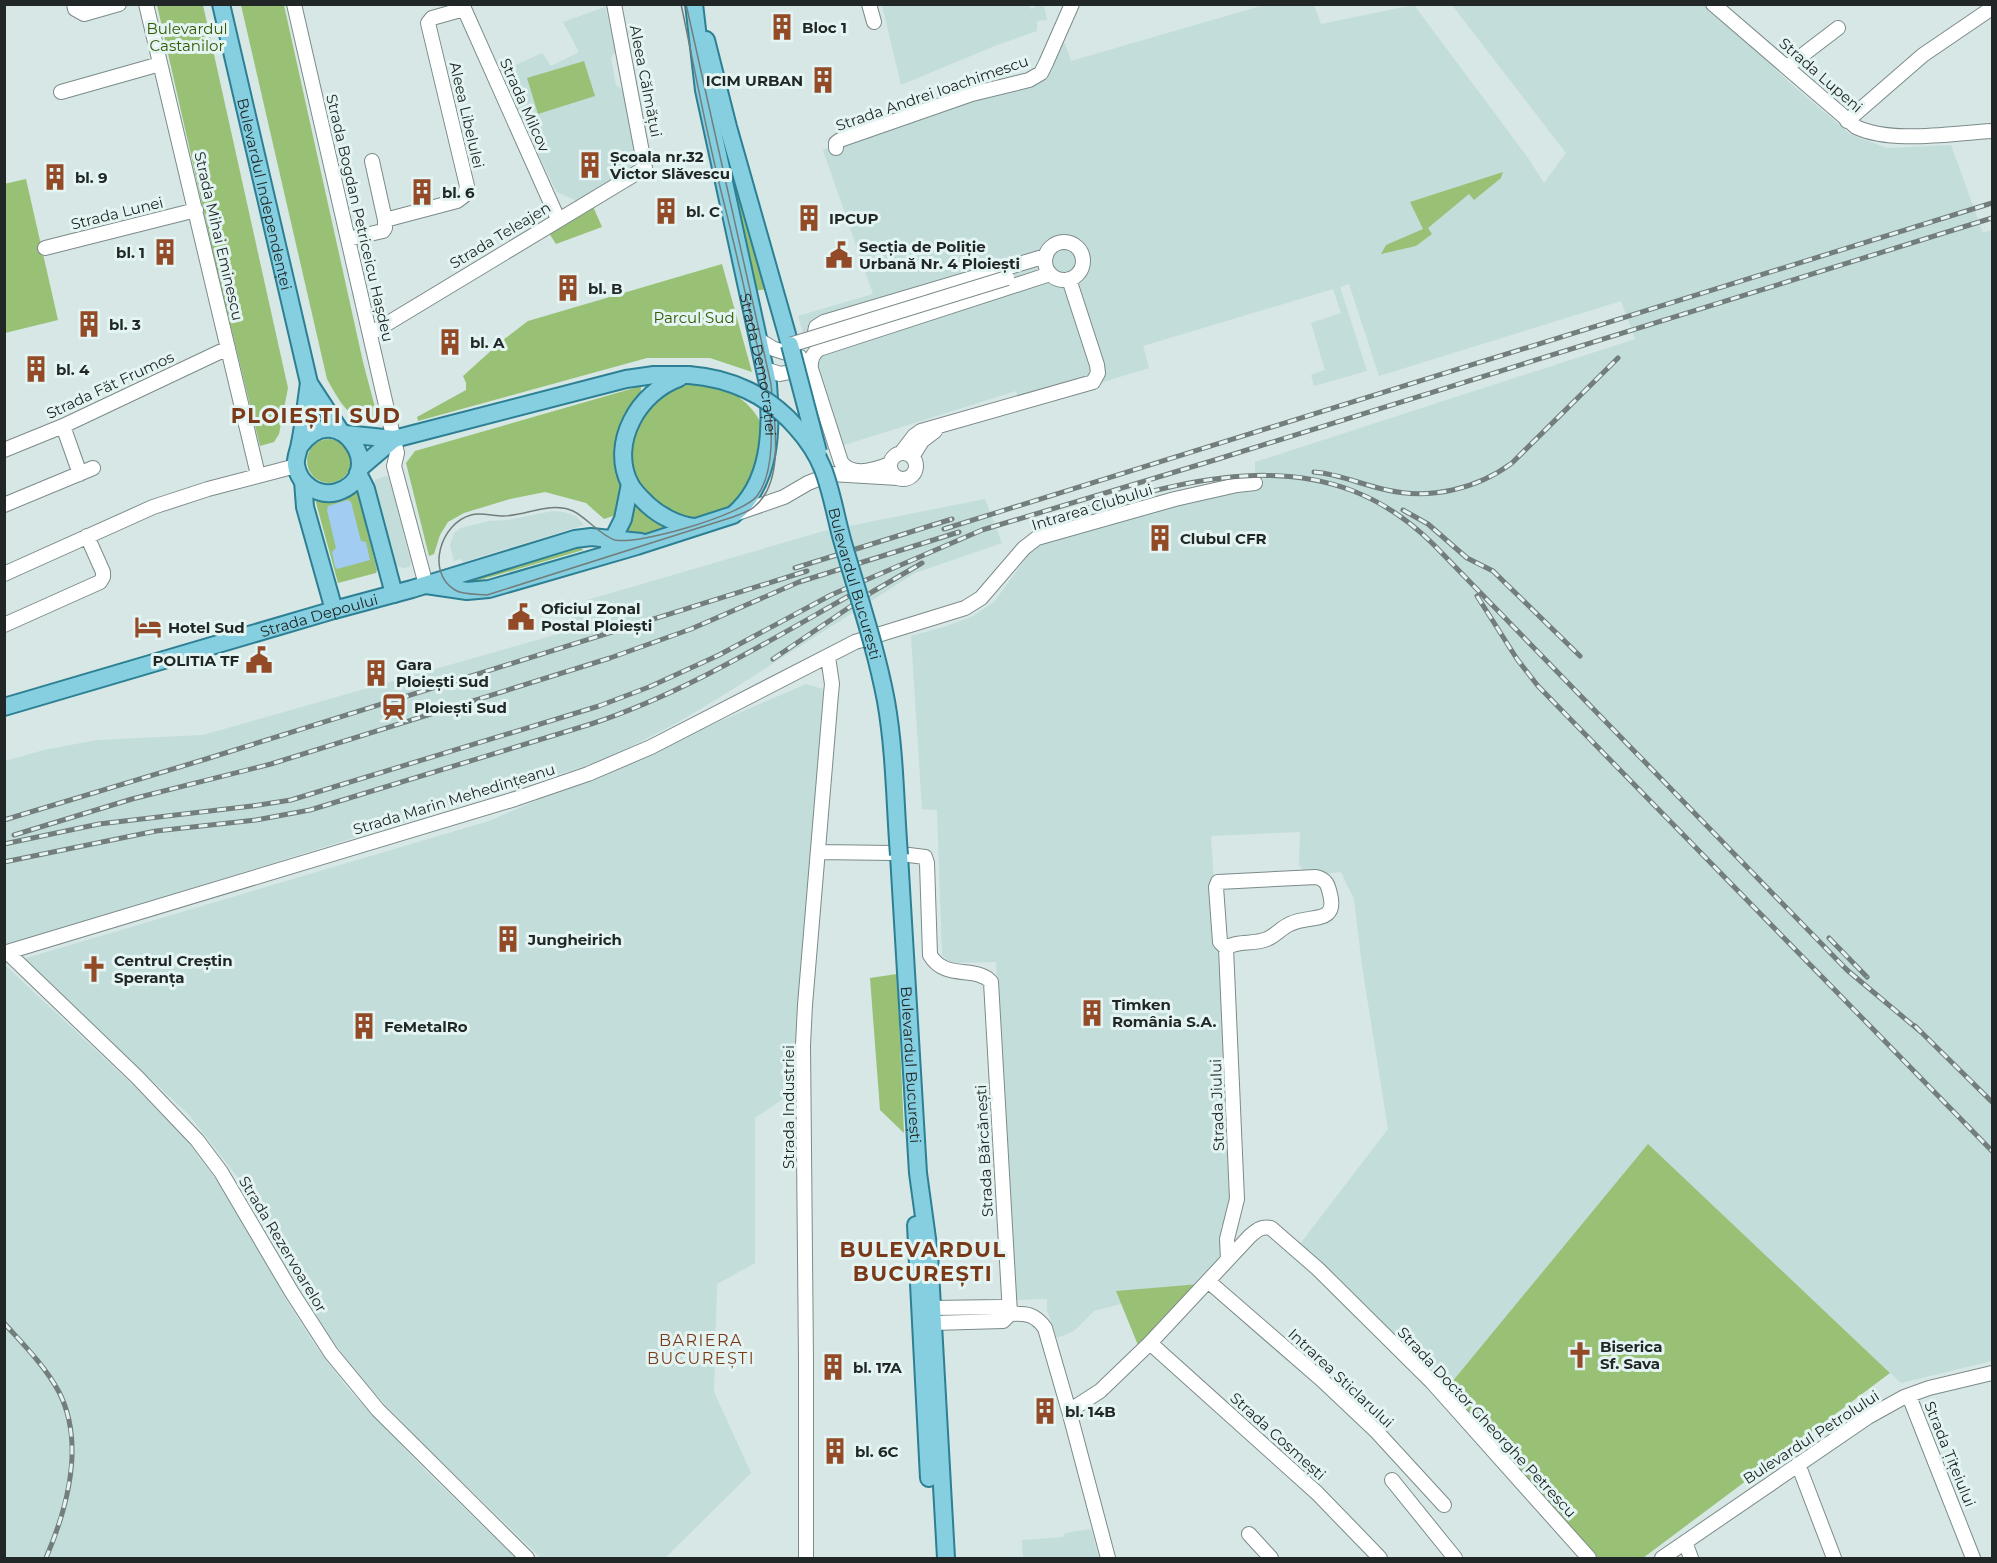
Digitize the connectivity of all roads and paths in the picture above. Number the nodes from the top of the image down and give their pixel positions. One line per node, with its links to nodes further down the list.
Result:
1 (74, 4): 2 (street)
2 (119, 4)
3 (146, 4): 15 (street, Strada Mihai Eminescu)
4 (221, 4): 40 (main road, Bulevardul Independenței)
5 (294, 4): 27 (street, Strada Bogdan Petriceicu Hașdeu)
6 (614, 4): 23 (street, Aleea Călmățui)
7 (696, 4): 19 (main road, Strada Democrației); 19 (main road, Strada Democrației)
8 (869, 4): 13 (street)
9 (1072, 4): 21 (street, Strada Andrei Ioachimescu)
10 (1713, 4): 16 (street, Strada Lupeni)
11 (463, 7): 25 (street, Strada Milcov); 26 (street, Aleea Libelulei)
12 (1992, 8): 18 (street)
13 (874, 22)
14 (1838, 28): 16 (street)
15 (160, 64): 17 (street); 24 (street, Strada Mihai Eminescu)
16 (1787, 67): 18 (street, Strada Lupeni)
17 (61, 92)
18 (1847, 121): 20 (street, Strada Lupeni)
19 (720, 130): 33 (main road, Strada Democrației); 35 (main road, Strada Democrației)
20 (1992, 130)
21 (836, 148)
22 (372, 161): 26 (street)
23 (645, 164): 25 (street, Strada Teleajen)
24 (196, 210): 28 (street, Strada Lunei); 36 (street, Strada Mihai Eminescu)
25 (558, 219): 32 (street, Strada Teleajen)
26 (385, 220): 27 (street, Aleea Libelulei)
27 (348, 239): 32 (street, Strada Bogdan Petriceicu Hașdeu)
28 (45, 248)
29 (1048, 265): 30 (street); 30 (street); 31 (street); 34 (street); 35 (street, bridge)
30 (1069, 279): 47 (street)
31 (841, 322): 34 (street); 37 (street)
32 (370, 334): 44 (street, Strada Bogdan Petriceicu Hașdeu)
33 (759, 340): 37 (street); 39 (main road, Strada Democrației)
34 (845, 340): 37 (street)
35 (790, 345): 50 (main road, Strada Democrației, bridge)
36 (228, 348): 42 (street, Strada Făt Frumos); 53 (street, Strada Mihai Eminescu)
37 (814, 359): 39 (street); 50 (street)
38 (688, 375): 44 (main road, Bulevardul București); 50 (main road, Bulevardul București, bridge); 56 (main road)
39 (771, 376): 48 (main road, Strada Democrației)
40 (309, 383): 41 (main road, Bulevardul Independenței); 45 (main road, Bulevardul Independenței)
41 (323, 405): 43 (main road, Bulevardul Independenței); 44 (main road)
42 (63, 426): 46 (street, Strada Făt Frumos); 58 (street)
43 (343, 433): 44 (main road, Bulevardul București); 45 (main road); 51 (main road, Bulevardul Independenței)
44 (394, 438): 51 (main road, Bulevardul București); 66 (street, Strada Bogdan Petriceicu Hașdeu)
45 (300, 446): 52 (main road, Bulevardul Independenței)
46 (4, 450)
47 (906, 455): 49 (street); 54 (street)
48 (765, 460): 57 (street); 59 (main road, Strada Democrației)
49 (890, 464): 50 (street); 54 (street)
50 (833, 468): 54 (street); 57 (street); 76 (main road, Bulevardul București, bridge)
51 (359, 470): 52 (main road); 67 (main road, Bulevardul Independenței)
52 (300, 474): 53 (street); 68 (main road, Bulevardul Independenței)
53 (258, 475): 61 (street)
54 (898, 478)
55 (1255, 483): 70 (street, Intrarea Clubului)
56 (630, 484): 60 (main road); 62 (main road)
57 (773, 502): 59 (street)
58 (4, 505)
59 (733, 515): 60 (main road)
60 (695, 527): 63 (main road, Strada Depoului)
61 (87, 536): 65 (street); 69 (street)
62 (614, 540): 63 (main road, Strada Depoului); 64 (main road); 66 (main road, Strada Depoului)
63 (644, 543): 64 (main road, Strada Depoului)
64 (603, 555): 66 (main road, Strada Depoului)
65 (4, 574)
66 (426, 585): 67 (main road, Strada Depoului)
67 (394, 594): 68 (main road, Strada Depoului)
68 (334, 610): 72 (main road, Strada Depoului)
69 (4, 625)
70 (895, 629): 71 (street, Strada Marin Mehedințeanu)
71 (828, 657): 73 (street, Strada Industriei); 75 (street, Strada Marin Mehedințeanu)
72 (4, 707)
73 (818, 852): 79 (street, Strada Bărcănești); 91 (street, Strada Industriei)
74 (1226, 948): 74 (street, Strada Jiului); 77 (street, Strada Jiului)
75 (6, 952): 90 (street, Strada Rezervoarelor)
76 (918, 1173): 80 (main road, Bulevardul București); 92 (main road, Bulevardul București)
77 (1228, 1259): 78 (street, Strada Doctor Gheorghe Petrescu); 98 (street, Strada Doctor Gheorghe Petrescu)
78 (1208, 1281): 81 (street, Strada Doctor Gheorghe Petrescu); 87 (street, Intrarea Sticlarului)
79 (1010, 1314): 80 (street); 84 (street)
80 (932, 1315): 93 (main road, Bulevardul București)
81 (1150, 1343): 84 (street, Strada Doctor Gheorghe Petrescu); 96 (street, Strada Cosmești)
82 (1992, 1372): 83 (street, Bulevardul Petrolului)
83 (1909, 1396): 85 (street, Bulevardul Petrolului); 102 (street, Strada Țițeiului)
84 (1069, 1411): 94 (street)
85 (1798, 1464): 89 (street, Bulevardul Petrolului); 101 (street)
86 (1392, 1480): 97 (street)
87 (1444, 1505)
88 (1249, 1534): 95 (street)
89 (1685, 1542): 99 (street, Bulevardul Petrolului); 100 (street)
90 (526, 1558)
91 (806, 1558)
92 (935, 1558)
93 (946, 1558)
94 (1108, 1558)
95 (1271, 1558)
96 (1380, 1558)
97 (1455, 1558)
98 (1589, 1558)
99 (1662, 1558)
100 (1691, 1558)
101 (1834, 1558)
102 (1973, 1558)

